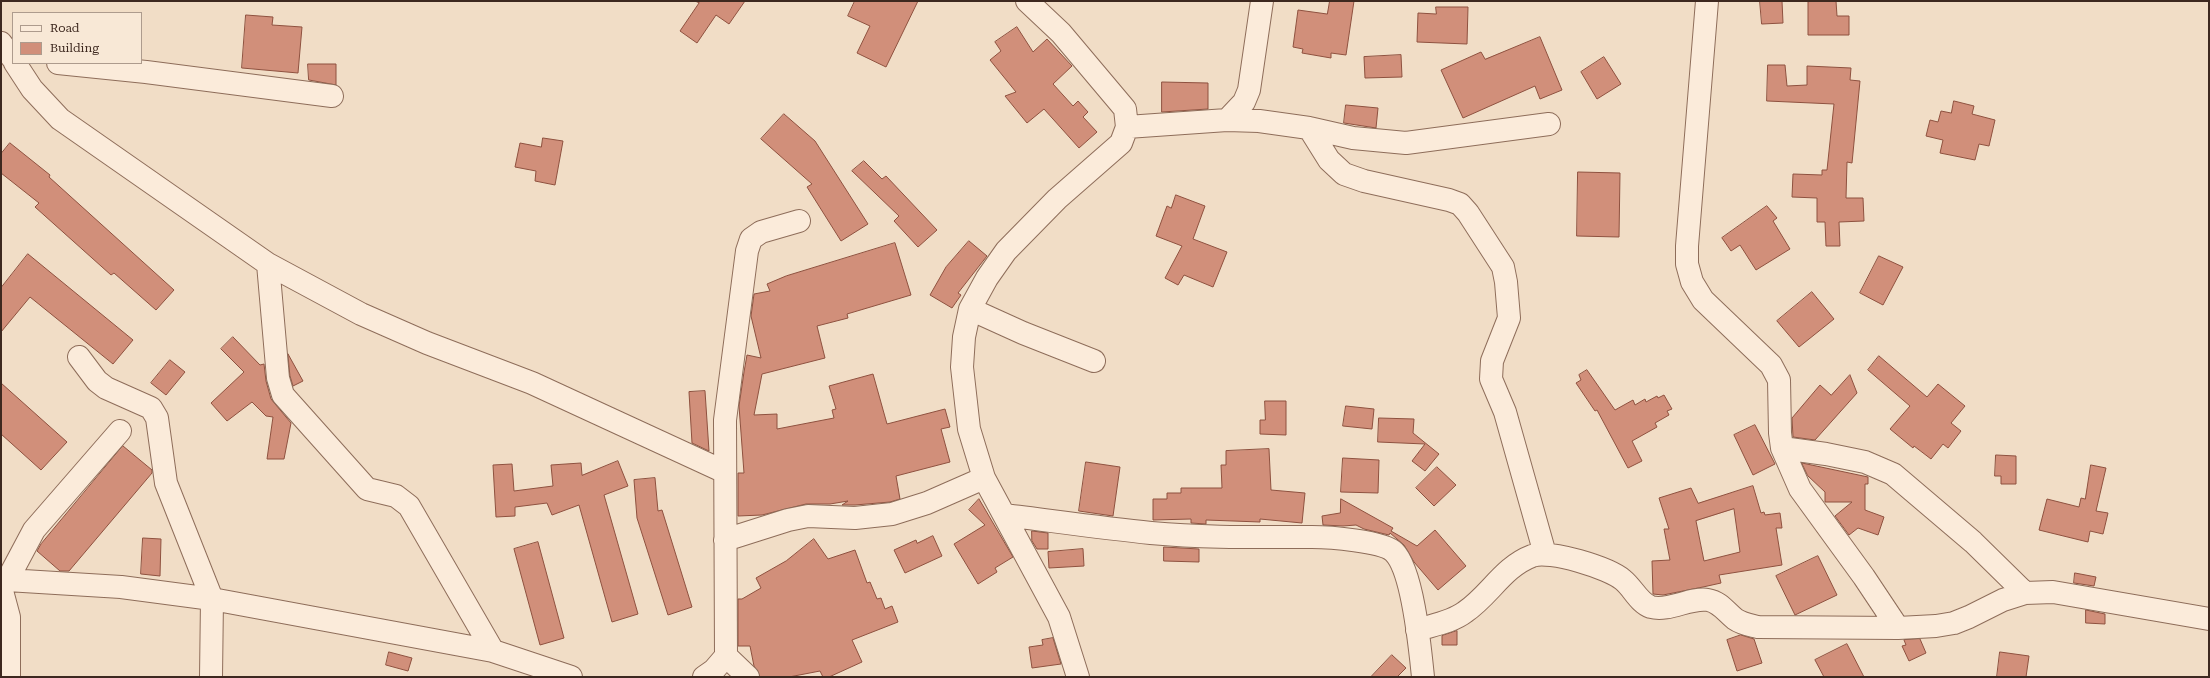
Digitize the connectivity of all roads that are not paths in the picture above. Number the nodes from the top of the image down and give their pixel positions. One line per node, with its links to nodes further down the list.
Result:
1 (1027, 1): 11 (street)
2 (1262, 1): 9 (street)
3 (1707, 1): 19 (street)
4 (1, 43): 5 (street)
5 (12, 58)
6 (16, 64): 14 (street)
7 (68, 64): 8 (street)
8 (332, 96)
9 (1228, 120): 11 (street); 12 (street)
10 (1549, 124): 12 (street)
11 (1127, 126): 15 (street)
12 (1309, 128): 24 (street)
13 (800, 221): 20 (street)
14 (268, 264): 20 (street); 31 (street)
15 (970, 309): 17 (street); 21 (street)
16 (79, 357): 27 (street)
17 (1094, 361)
18 (120, 431): 25 (street)
19 (1782, 448): 26 (street); 29 (street)
20 (725, 472): 23 (street)
21 (984, 478): 22 (street); 23 (street)
22 (1004, 515): 30 (street); 38 (street)
23 (725, 540): 32 (street)
24 (1545, 554): 29 (street); 30 (street)
25 (3, 585): 27 (street); 33 (street)
26 (2025, 593): 28 (street); 29 (street)
27 (212, 599): 31 (street); 34 (street)
28 (2209, 619)
29 (1898, 628)
30 (1417, 630): 39 (street)
31 (493, 651): 35 (street)
32 (726, 656): 36 (street); 37 (street)
33 (10, 677)
34 (211, 677)
35 (571, 677)
36 (704, 677)
37 (748, 677)
38 (1078, 677)
39 (1423, 677)

